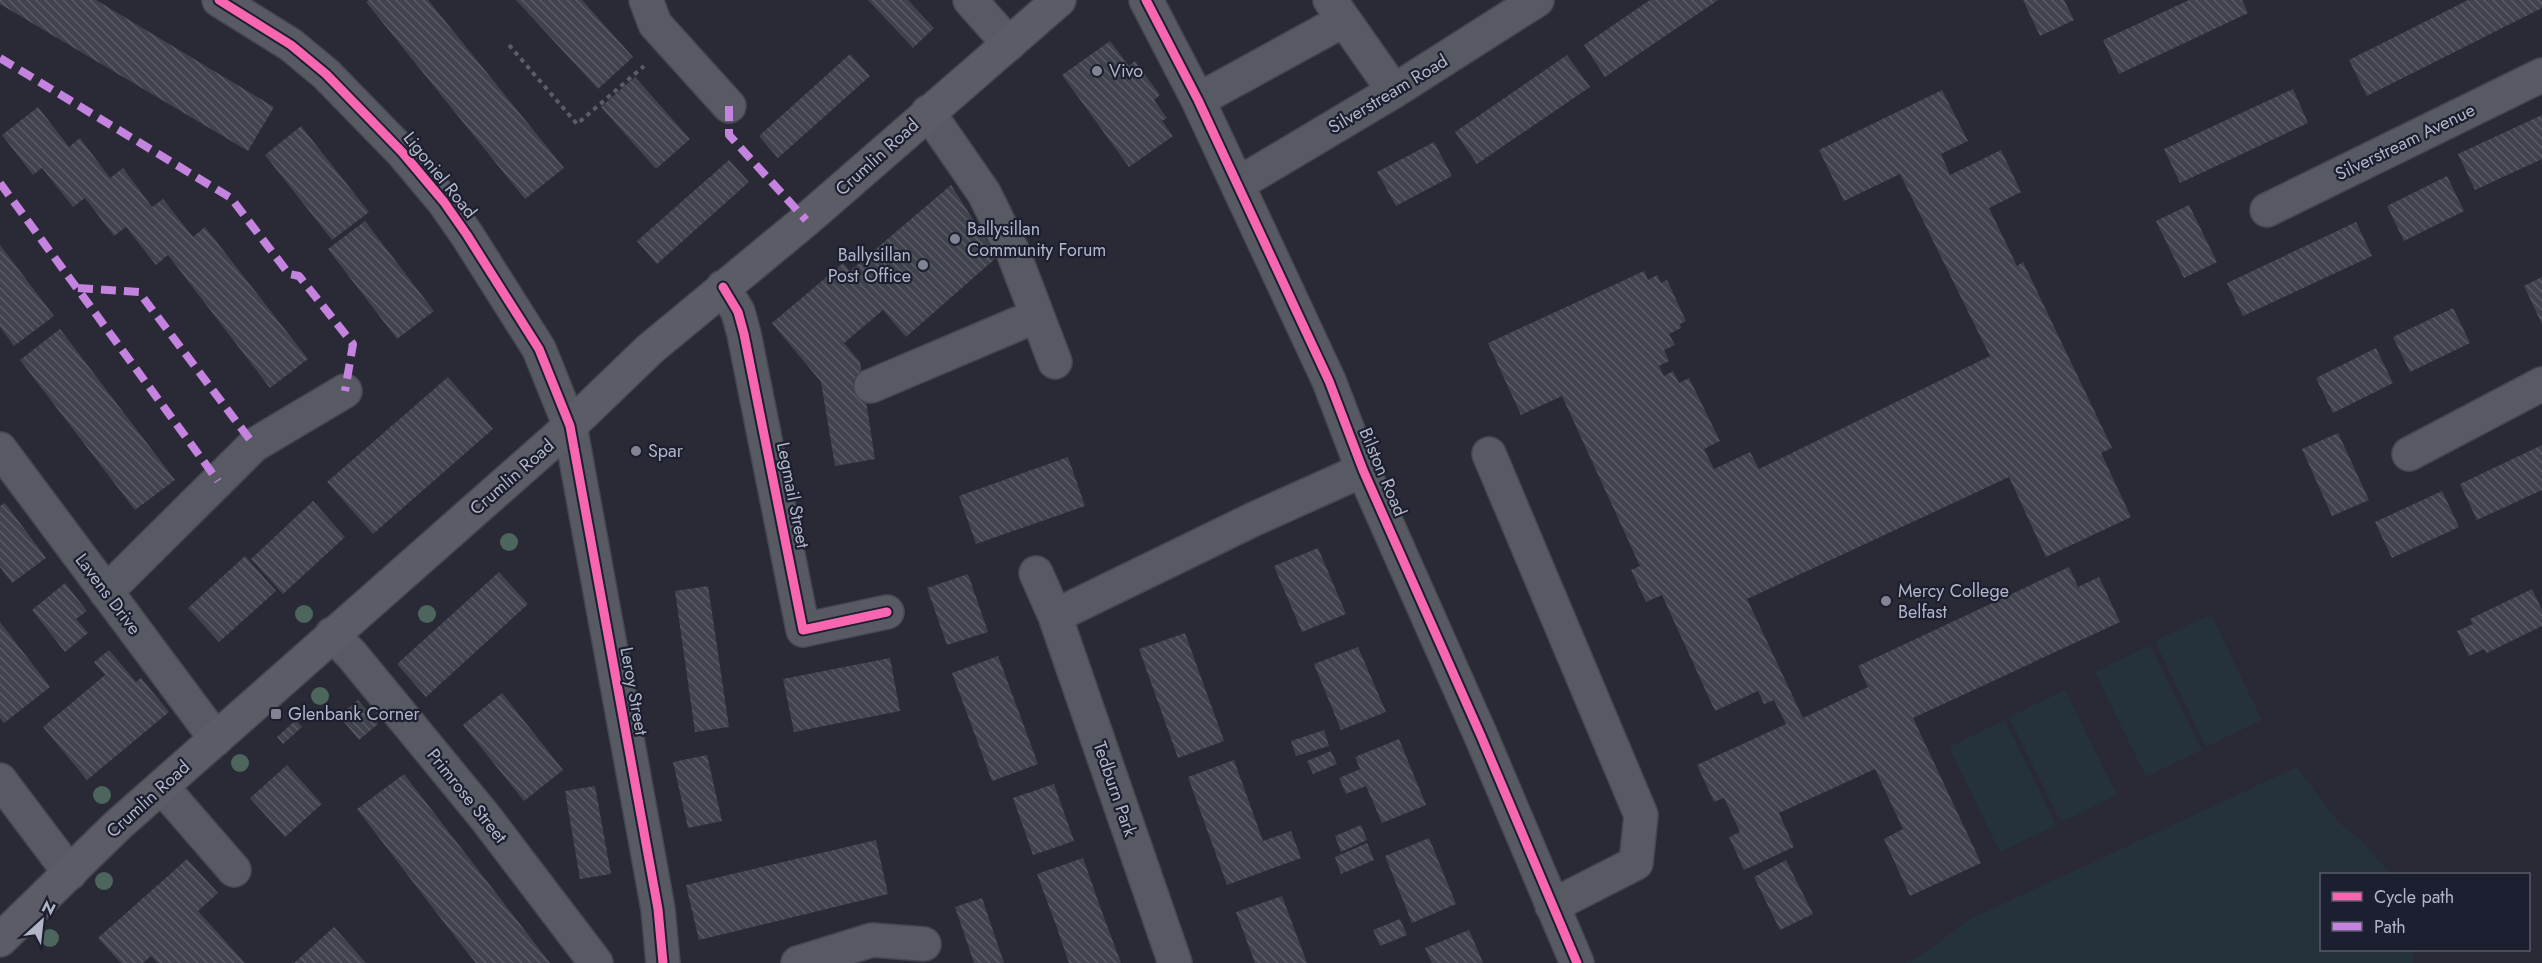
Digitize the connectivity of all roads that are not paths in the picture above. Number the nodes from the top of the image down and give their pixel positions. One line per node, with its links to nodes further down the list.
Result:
1 (219, 0): 22 (street, Ligoniel Road)
2 (646, 0): 12 (street)
3 (970, 0): 8 (street)
4 (1059, 0): 8 (main road, Crumlin Road)
5 (1146, 0): 11 (street, Bilston Road)
6 (1537, 0): 10 (street, Silverstream Road)
7 (1337, 10): 10 (street); 11 (street)
8 (1009, 44): 13 (main road, Crumlin Road)
9 (2542, 75): 15 (street, Silverstream Avenue)
10 (1394, 91): 14 (street, Silverstream Road)
11 (1198, 100): 14 (street, Bilston Road)
12 (729, 106)
13 (928, 112): 16 (main road, Crumlin Road); 17 (street)
14 (1238, 184): 26 (street, Bilston Road)
15 (2267, 210)
16 (723, 287): 22 (main road, Crumlin Road); 29 (street, Legmail Street)
17 (1036, 316): 18 (street); 20 (street)
18 (1055, 362)
19 (2542, 384): 25 (street)
20 (871, 386)
21 (345, 391): 28 (street)
22 (570, 426): 31 (main road, Crumlin Road); 41 (street, Leroy Street)
23 (0, 449): 28 (street, Lavens Drive)
24 (1489, 454): 37 (street)
25 (2409, 454)
26 (1363, 470): 30 (street); 37 (street, Bilston Road)
27 (1036, 573): 30 (street, Tedburn Park)
28 (106, 592): 32 (street, Lavens Drive)
29 (887, 612)
30 (1055, 616): 43 (street, Tedburn Park)
31 (332, 634): 32 (main road, Crumlin Road); 40 (street, Primrose Street)
32 (216, 739): 34 (main road, Crumlin Road)
33 (0, 780): 36 (street)
34 (162, 787): 35 (street); 36 (main road, Crumlin Road)
35 (234, 870)
36 (70, 873): 38 (main road, Crumlin Road)
37 (1552, 906): 44 (street, Bilston Road)
38 (0, 940)
39 (924, 944): 42 (street)
40 (596, 963)
41 (663, 963)
42 (798, 963)
43 (1175, 963)
44 (1577, 963)

